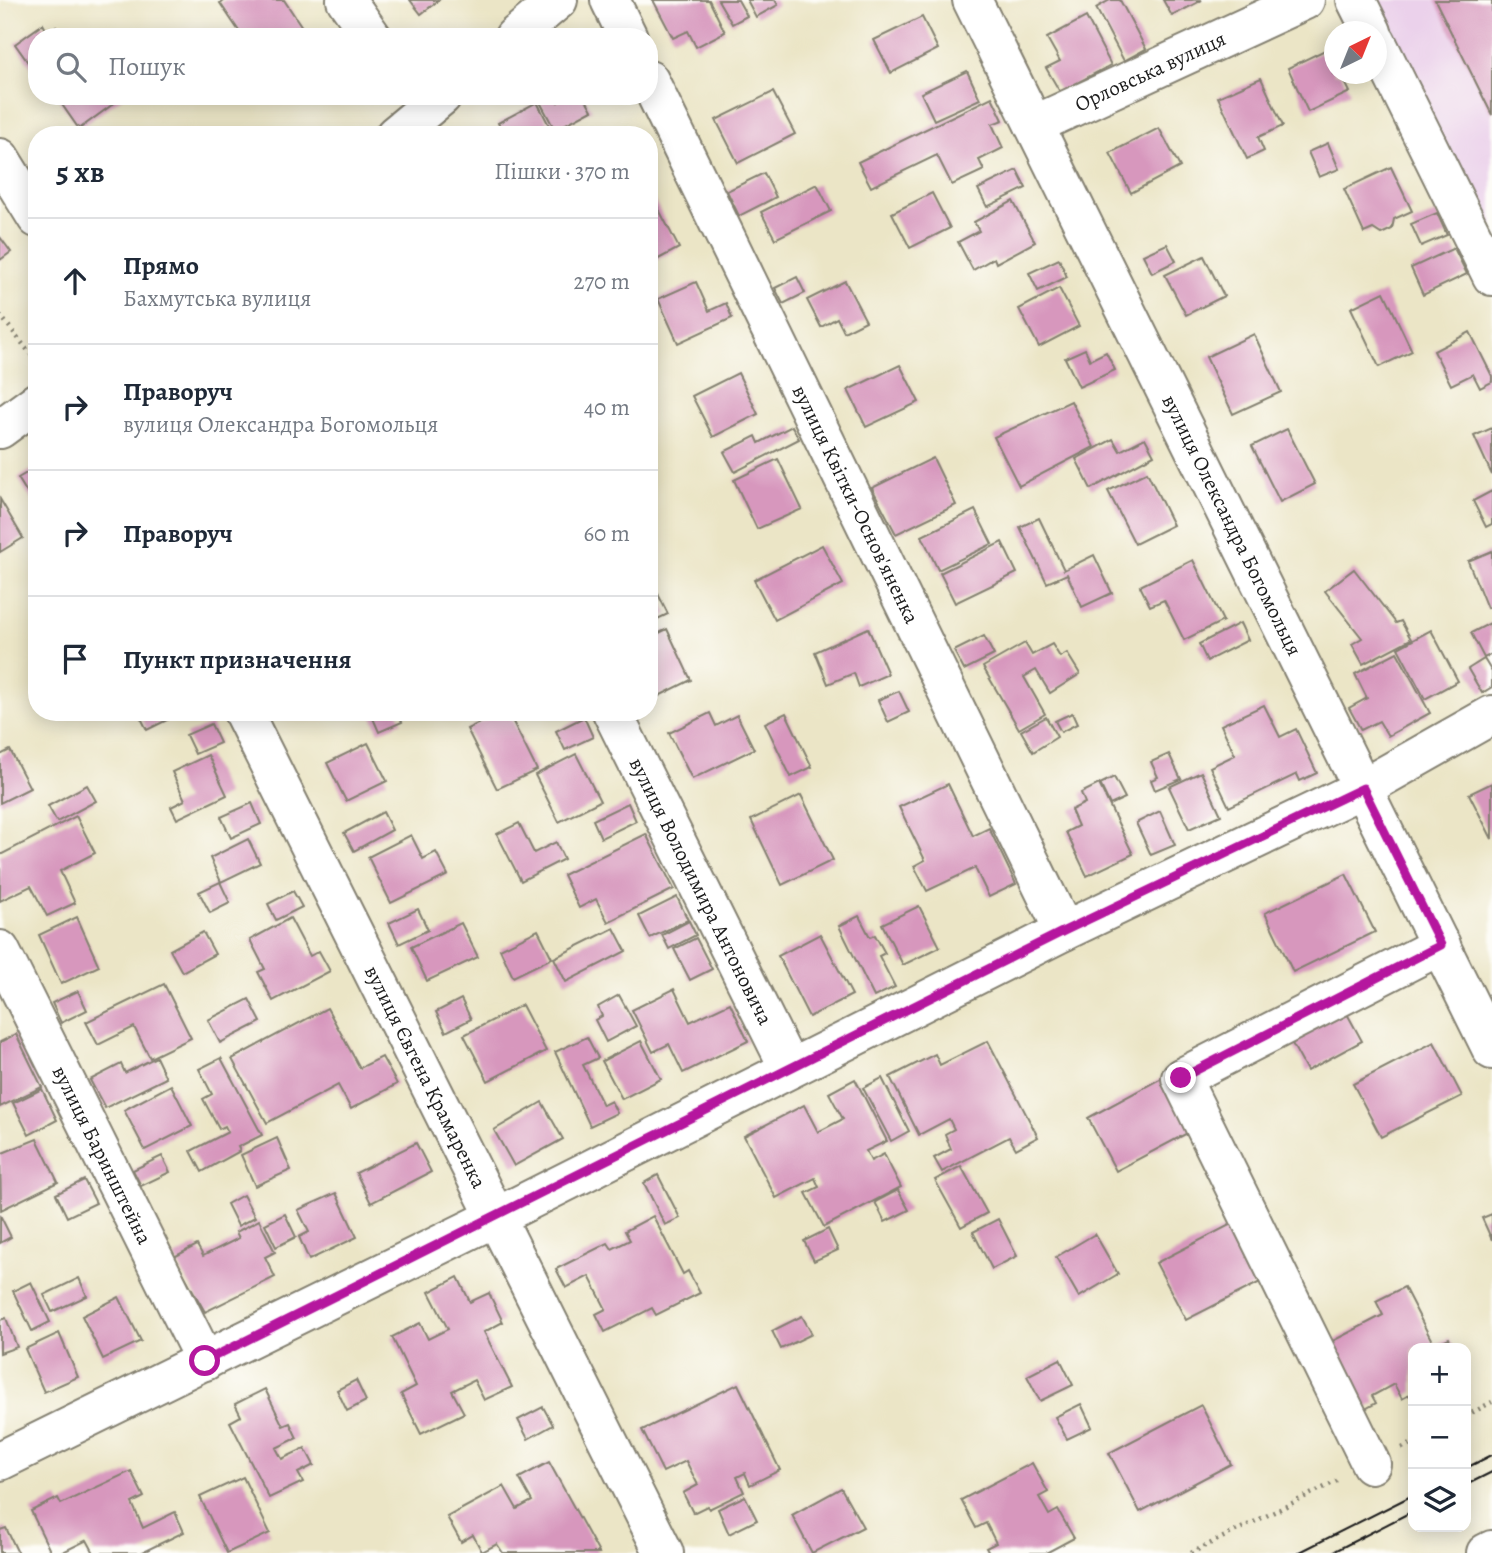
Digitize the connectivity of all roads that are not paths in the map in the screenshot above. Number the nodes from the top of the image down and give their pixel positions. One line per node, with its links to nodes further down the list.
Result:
1 (346, 0): 8 (street)
2 (558, 0): 9 (street)
3 (610, 0): 10 (street)
4 (972, 0): 14 (street, вулиця Олександра Богомольця)
5 (1305, 0): 14 (street, Орловська вулиця)
6 (1356, 0): 7 (street)
7 (1366, 21)
8 (366, 28)
9 (525, 28)
10 (624, 28)
11 (1387, 61): 18 (street)
12 (658, 98): 25 (street, вулиця Квітки-Основ'яненка)
13 (423, 105): 15 (street)
14 (1034, 125): 24 (street, вулиця Олександра Богомольця)
15 (403, 126)
16 (0, 158): 17 (street)
17 (28, 203)
18 (1489, 263)
19 (28, 409): 20 (street)
20 (0, 429)
21 (1492, 715): 24 (street)
22 (248, 721): 30 (street, вулиця Євгена Крамаренка)
23 (616, 721): 29 (street, вулиця Володимира Антоновича)
24 (1363, 788): 25 (street); 26 (street, вулиця Олександра Богомольця)
25 (1064, 931): 29 (street)
26 (1441, 945): 28 (street, вулиця Олександра Богомольця); 33 (street)
27 (0, 950): 31 (street, вулиця Баринштейна)
28 (1492, 1051)
29 (789, 1068): 30 (street)
30 (498, 1216): 31 (street); 35 (street, вулиця Євгена Крамаренка)
31 (205, 1361): 32 (street)
32 (0, 1461)
33 (1371, 1464)
34 (1492, 1550): 36 (street)
35 (664, 1553)
36 (1486, 1553)

